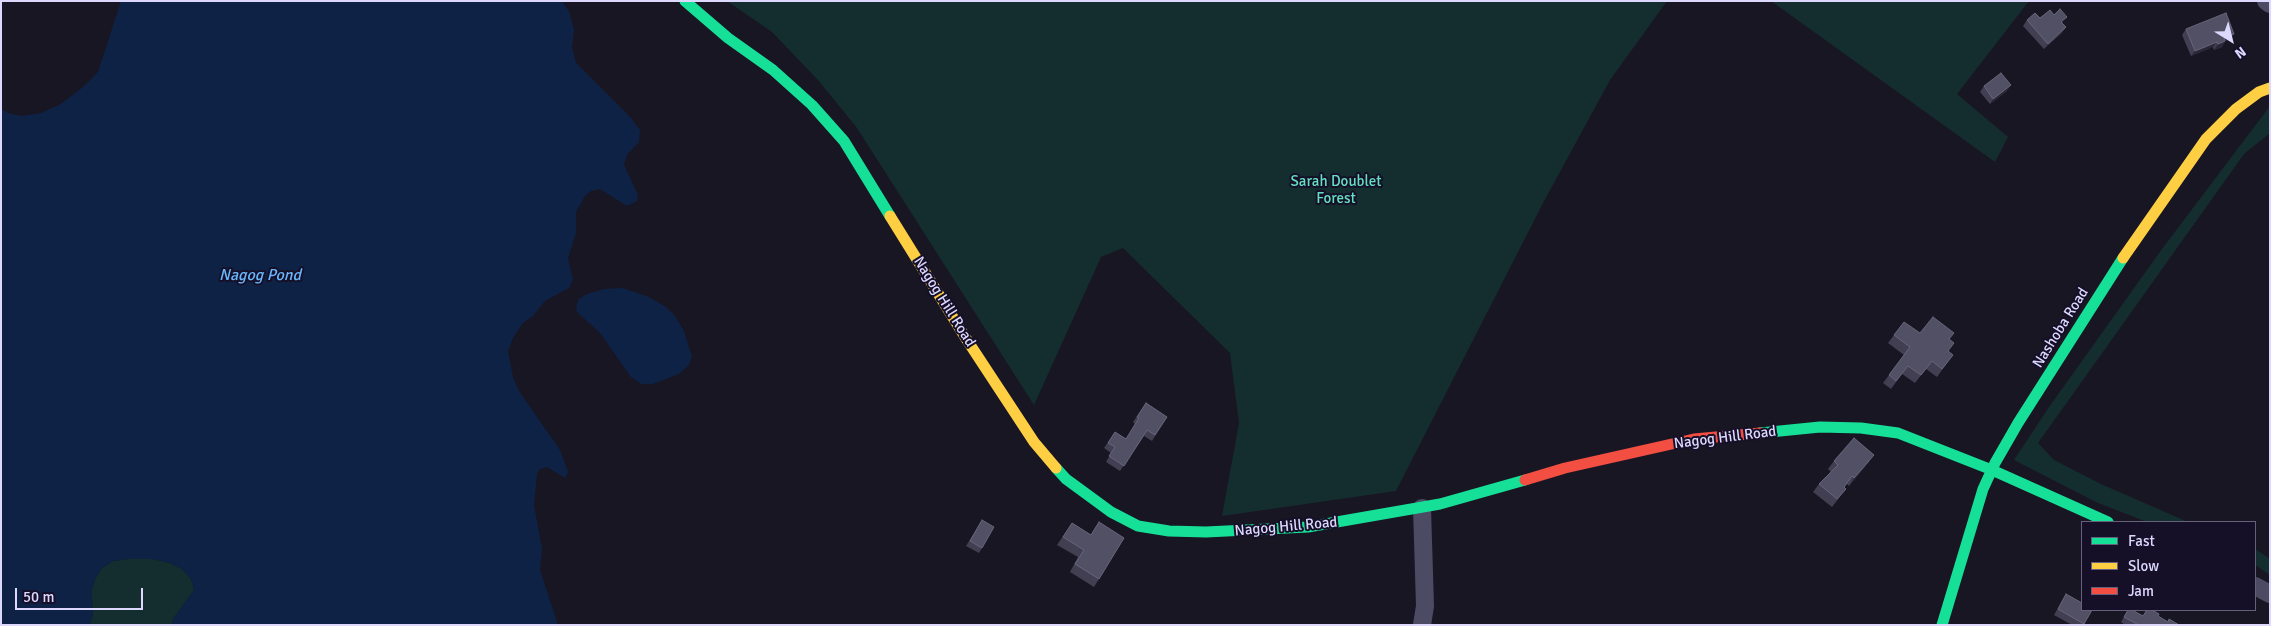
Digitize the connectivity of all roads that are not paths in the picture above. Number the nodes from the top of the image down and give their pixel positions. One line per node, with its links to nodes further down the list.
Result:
1 (685, 1): 6 (street, Nagog Hill Road)
2 (2266, 1): 3 (street)
3 (2270, 4)
4 (2270, 88): 5 (street, Nashoba Road)
5 (1992, 470): 6 (street, Nagog Hill Road); 7 (street, Nagog Hill Road); 11 (street, Nashoba Road)
6 (1422, 508): 10 (street)
7 (2106, 521)
8 (2256, 587): 9 (street)
9 (2270, 594)
10 (1422, 625)
11 (1942, 625)

